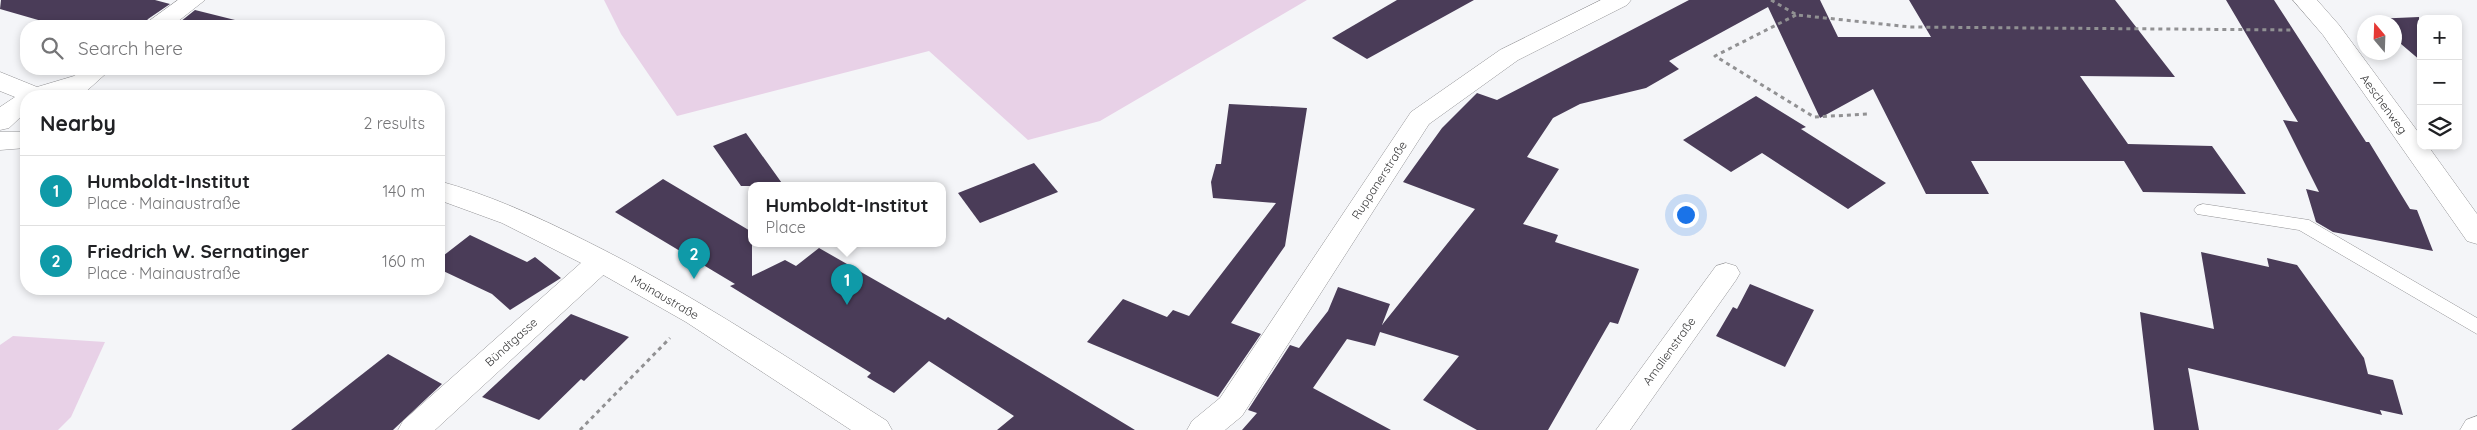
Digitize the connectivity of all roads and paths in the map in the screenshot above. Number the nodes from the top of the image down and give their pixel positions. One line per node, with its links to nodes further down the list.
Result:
1 (192, 0): 6 (street)
2 (1619, 0): 27 (street, Ruppanerstraße)
3 (1772, 0): 5 (path)
4 (2306, 0): 7 (street, Aeschenweg)
5 (1797, 15): 7 (path); 13 (path)
6 (165, 20)
7 (2331, 30): 19 (street, Aeschenweg)
8 (91, 75): 10 (street)
9 (0, 80): 11 (street)
10 (72, 90)
11 (20, 91)
12 (20, 104): 14 (street)
13 (1869, 114)
14 (0, 122)
15 (20, 140): 16 (street)
16 (0, 141)
17 (445, 192): 20 (street, Mainaustraße)
18 (2203, 210): 23 (lane)
19 (2477, 234)
20 (601, 261): 22 (street, Mainaustraße); 24 (street, Bündtgasse)
21 (1726, 273): 28 (street, Amalienstraße)
22 (696, 314): 25 (path); 26 (street, Mainaustraße)
23 (2477, 327)
24 (423, 428)
25 (580, 430)
26 (876, 430)
27 (1203, 430)
28 (1612, 430)

